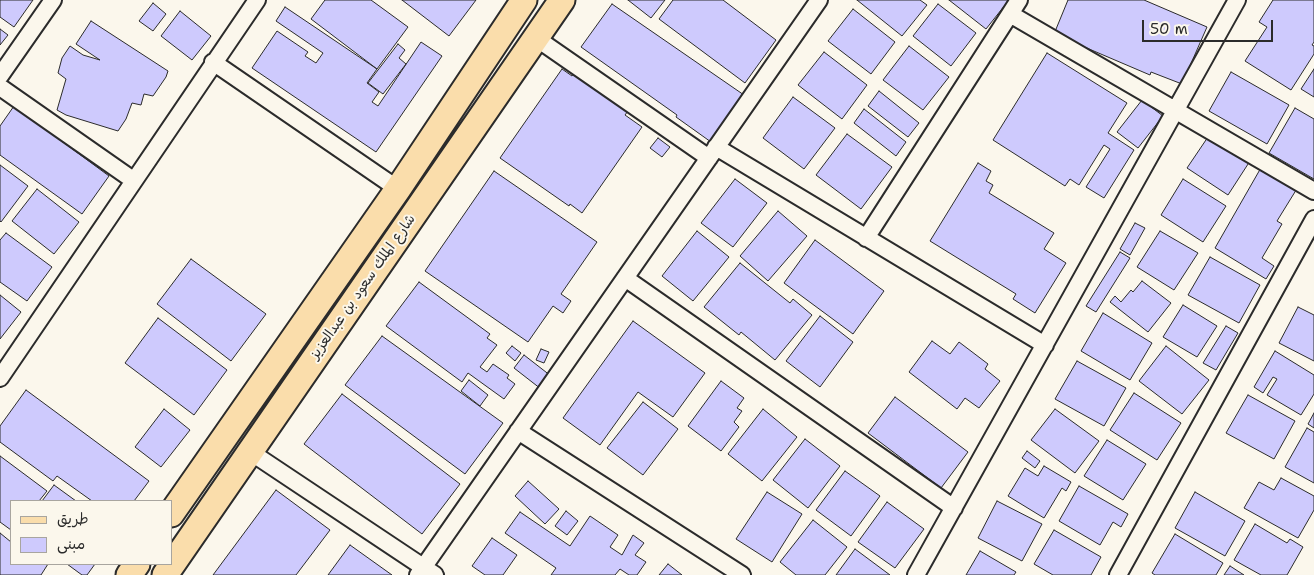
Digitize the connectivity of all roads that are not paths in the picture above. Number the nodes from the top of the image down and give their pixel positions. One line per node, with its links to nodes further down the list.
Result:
1 (53, 0): 10 (street)
2 (257, 0): 9 (street)
3 (524, 0): 15 (main road, شارع الملك سعود بن عبدالعزيز)
4 (562, 0): 8 (main road, شارع الملك سعود بن عبدالعزيز)
5 (819, 0): 13 (street)
6 (1237, 0): 12 (street)
7 (1014, 7): 12 (street); 18 (street)
8 (536, 38): 13 (street); 23 (main road, شارع الملك سعود بن عبدالعزيز)
9 (213, 62): 14 (street); 15 (street)
10 (0, 76)
11 (0, 87): 14 (street)
12 (1176, 110): 16 (street); 20 (street)
13 (712, 152): 18 (street); 19 (street)
14 (133, 180): 21 (street)
15 (398, 189): 25 (main road, شارع الملك سعود بن عبدالعزيز)
16 (1314, 191)
17 (1314, 219): 30 (street)
18 (866, 238): 20 (street)
19 (625, 278): 22 (street); 24 (street)
20 (1044, 346): 24 (street)
21 (0, 378)
22 (518, 431): 27 (street); 28 (street)
23 (249, 450): 26 (main road, شارع الملك سعود بن عبدالعزيز); 27 (street)
24 (954, 508): 29 (street)
25 (172, 513)
26 (172, 565)
27 (425, 572)
28 (742, 575)
29 (916, 575)
30 (1118, 575)

